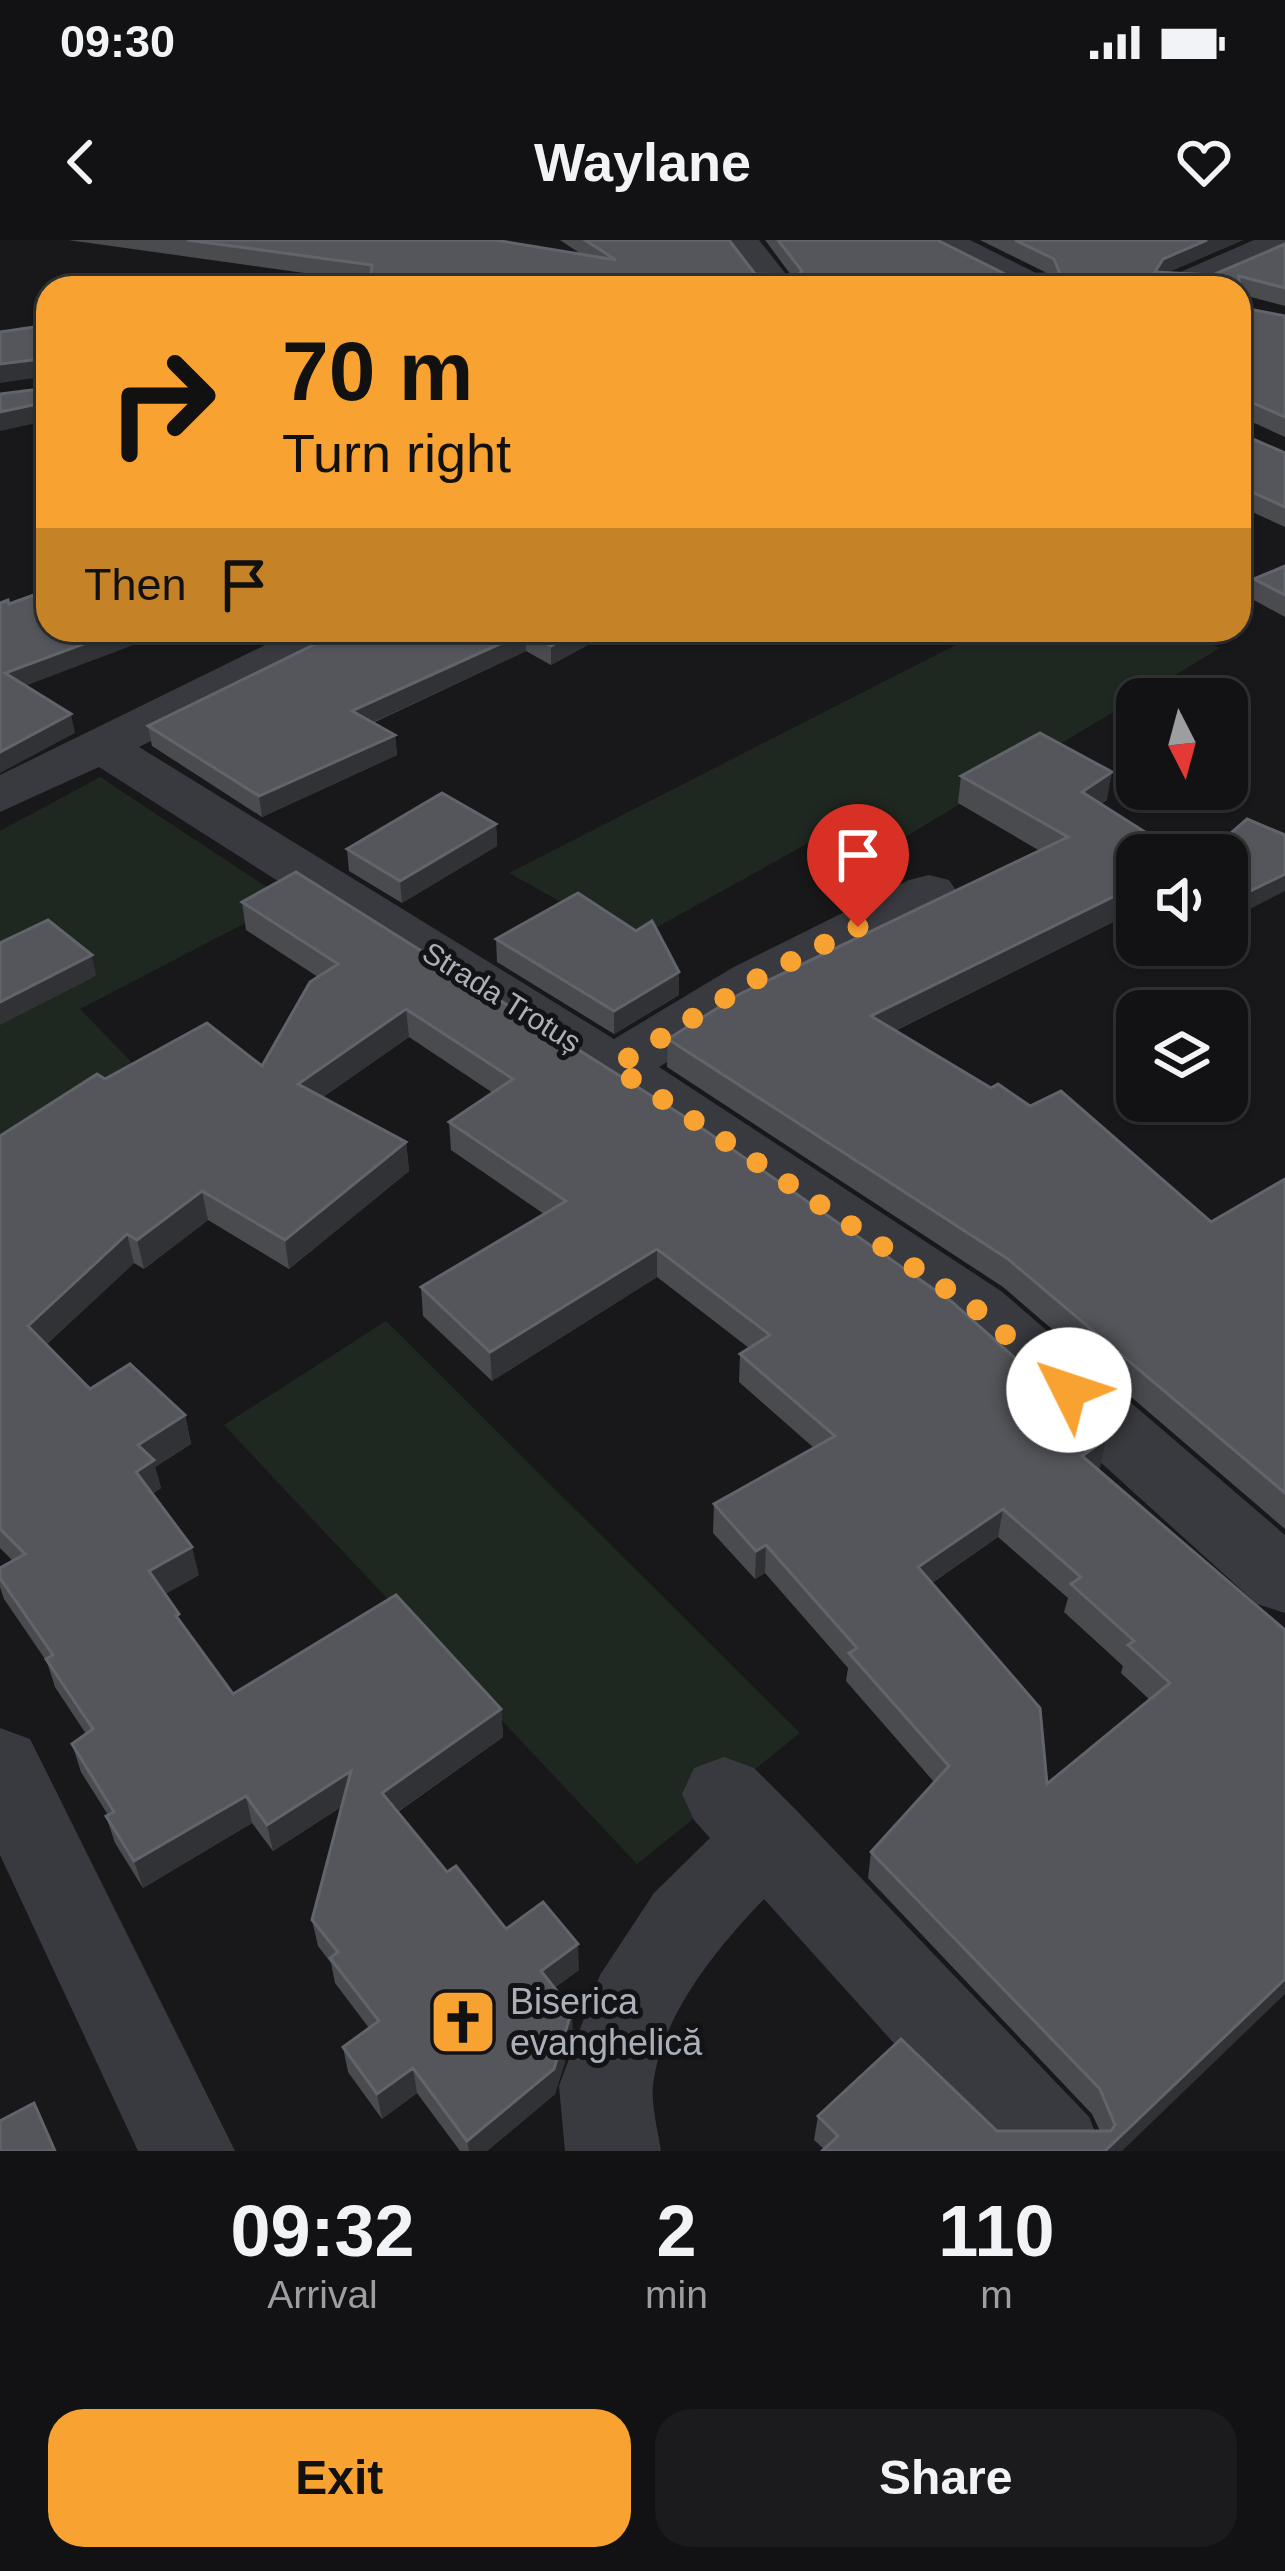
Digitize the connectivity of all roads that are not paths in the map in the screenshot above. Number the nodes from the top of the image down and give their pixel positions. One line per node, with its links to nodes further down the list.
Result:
1 (740, 240): 4 (street)
2 (941, 240): 5 (street)
3 (1285, 240): 6 (street)
4 (768, 276)
5 (1012, 276)
6 (1203, 276)
7 (310, 642): 8 (street)
8 (100, 745): 9 (street); 11 (street, Strada Trotuș)
9 (0, 796)
10 (929, 892): 11 (street)
11 (614, 1067): 12 (street, Strada Trotuș)
12 (1285, 1581)
13 (0, 1765): 14 (street)
14 (187, 2151)
15 (613, 2151): 16 (street)
16 (1055, 2151)

